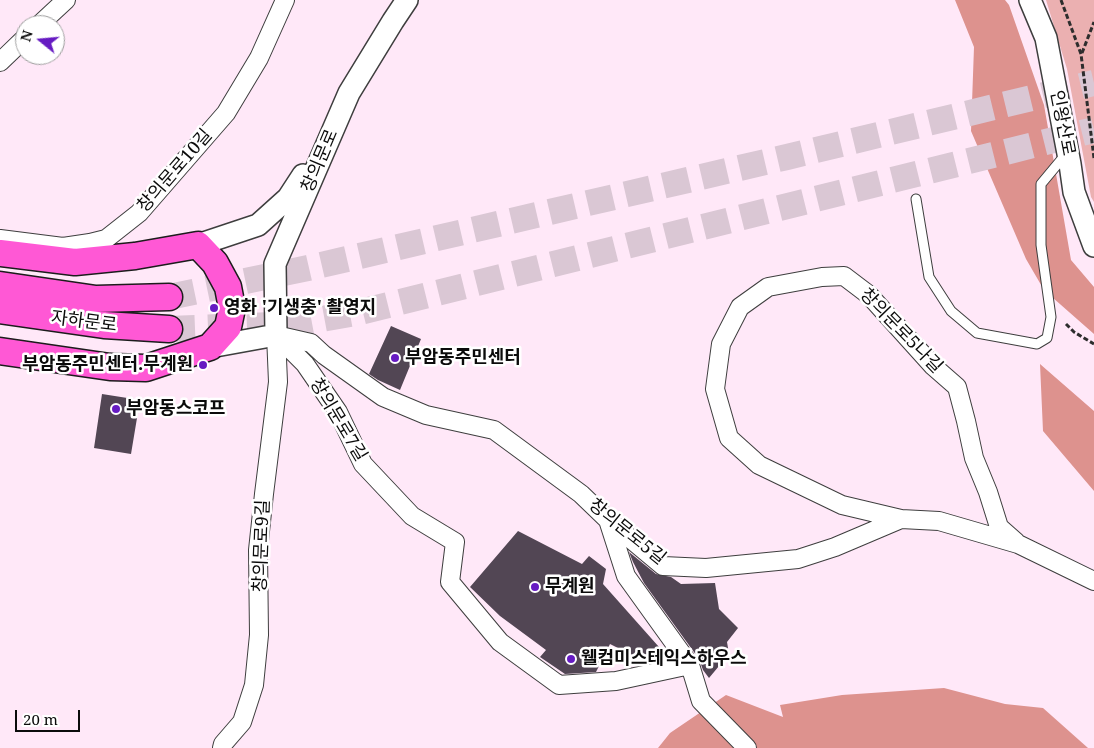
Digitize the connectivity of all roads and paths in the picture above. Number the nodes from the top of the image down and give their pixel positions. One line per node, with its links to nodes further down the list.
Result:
1 (66, 0): 6 (street)
2 (285, 0): 15 (street, 창의문로10길)
3 (407, 0): 13 (street, 창의문로)
4 (1030, 0): 11 (street, 인왕산로)
5 (1062, 0): 9 (path)
6 (50, 15)
7 (1094, 22): 9 (path)
8 (15, 48): 10 (street)
9 (1081, 54): 12 (path)
10 (0, 62)
11 (1068, 152): 14 (lane); 17 (street, 인왕산로)
12 (1094, 158)
13 (318, 166): 16 (street); 23 (street, 창의문로)
14 (916, 199)
15 (0, 239)
16 (198, 245): 18 (main road); 24 (main road)
17 (1094, 246)
18 (0, 253)
19 (0, 285): 20 (main road, 자하문로)
20 (169, 297)
21 (0, 310): 22 (main road, 자하문로)
22 (169, 329)
23 (276, 335): 24 (street); 27 (street, 창의문로5길); 30 (street, 창의문로7길); 31 (street, 창의문로9길)
24 (210, 346): 25 (main road)
25 (0, 351)
26 (901, 519): 27 (street, 창의문로5길); 28 (street, 창의문로5길); 28 (street, 창의문로5나길)
27 (608, 520): 30 (street)
28 (1018, 544): 29 (street, 창의문로5길)
29 (1094, 581)
30 (690, 666): 32 (street)
31 (222, 748)
32 (746, 748)

